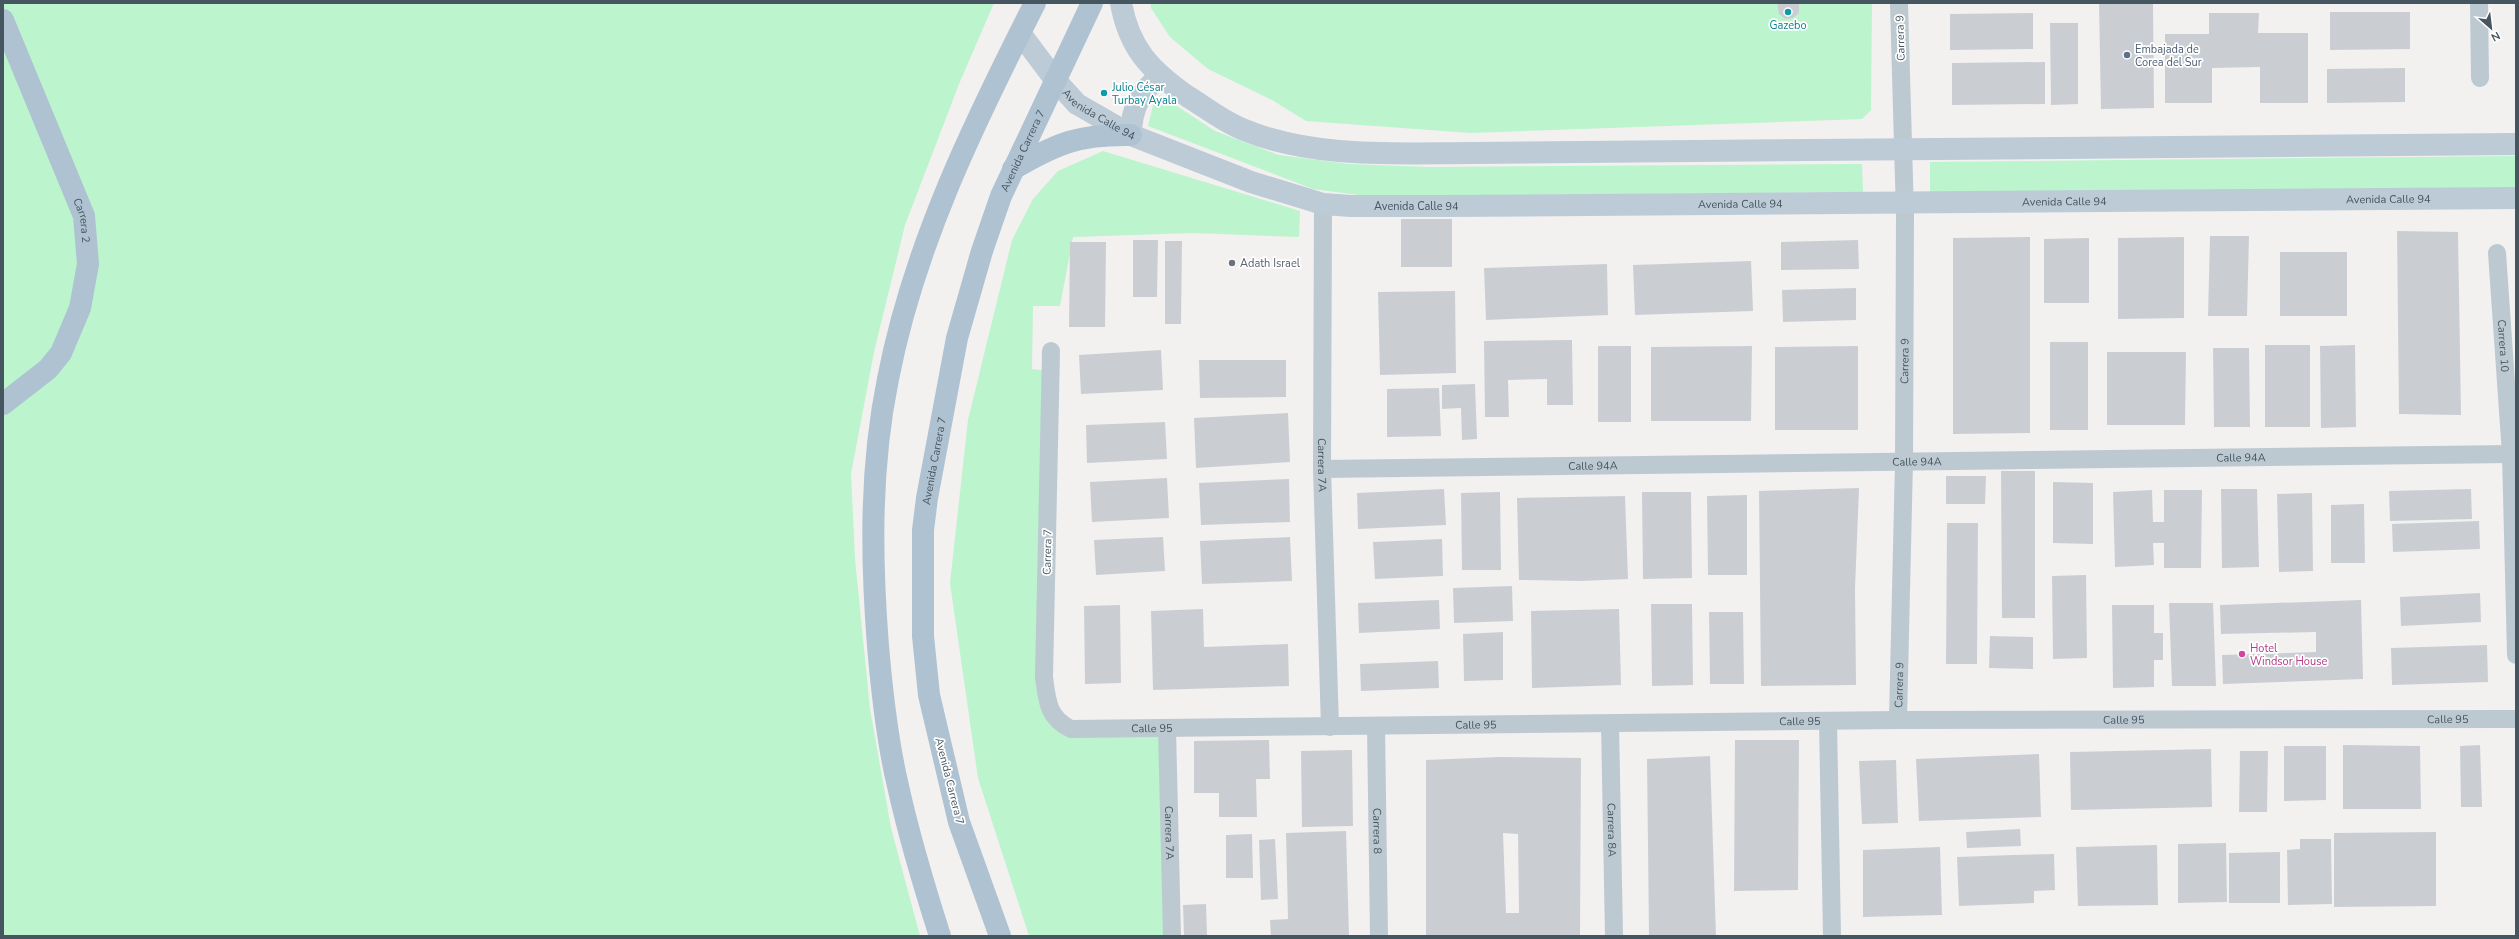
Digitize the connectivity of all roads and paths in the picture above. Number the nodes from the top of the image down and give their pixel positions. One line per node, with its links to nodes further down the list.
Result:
1 (1035, 3): 7 (main road)
2 (1092, 3): 10 (main road, Avenida Carrera 7)
3 (1121, 3): 8 (main road)
4 (1899, 3): 13 (street, Carrera 9)
5 (2479, 3): 9 (street)
6 (3, 20): 20 (main road, Carrera 2)
7 (1020, 33): 10 (main road, Avenida Calle 94); 33 (main road)
8 (1161, 76): 11 (main road); 13 (main road)
9 (2480, 78)
10 (1056, 81): 11 (main road, Avenida Calle 94); 14 (main road, Avenida Carrera 7)
11 (1131, 135): 14 (main road); 16 (main road, Avenida Calle 94)
12 (2516, 144): 13 (main road)
13 (1902, 149): 17 (street, Carrera 9)
14 (1014, 169): 34 (main road, Avenida Carrera 7)
15 (2516, 198): 17 (main road, Avenida Calle 94)
16 (1323, 204): 17 (main road, Avenida Calle 94); 23 (street, Carrera 7A)
17 (1904, 204): 22 (street, Carrera 9)
18 (2497, 253): 21 (street, Carrera 10)
19 (1051, 351): 32 (street, Carrera 7)
20 (3, 404)
21 (2512, 454): 22 (street, Calle 94A); 24 (street, Carrera 10)
22 (1904, 462): 23 (street, Calle 94A); 26 (street, Carrera 9)
23 (1322, 469): 30 (street, Carrera 7A)
24 (2516, 655)
25 (2516, 719): 26 (street, Calle 95)
26 (1898, 720): 27 (street, Calle 95)
27 (1828, 721): 28 (street, Calle 95); 38 (street)
28 (1610, 724): 29 (street, Calle 95); 37 (street, Carrera 8A)
29 (1376, 726): 30 (street, Calle 95); 36 (street, Carrera 8)
30 (1330, 727): 31 (street, Calle 95)
31 (1167, 729): 32 (street, Calle 95); 35 (street, Carrera 7A)
32 (1085, 730)
33 (940, 936)
34 (1000, 936)
35 (1172, 936)
36 (1379, 936)
37 (1614, 936)
38 (1832, 936)

